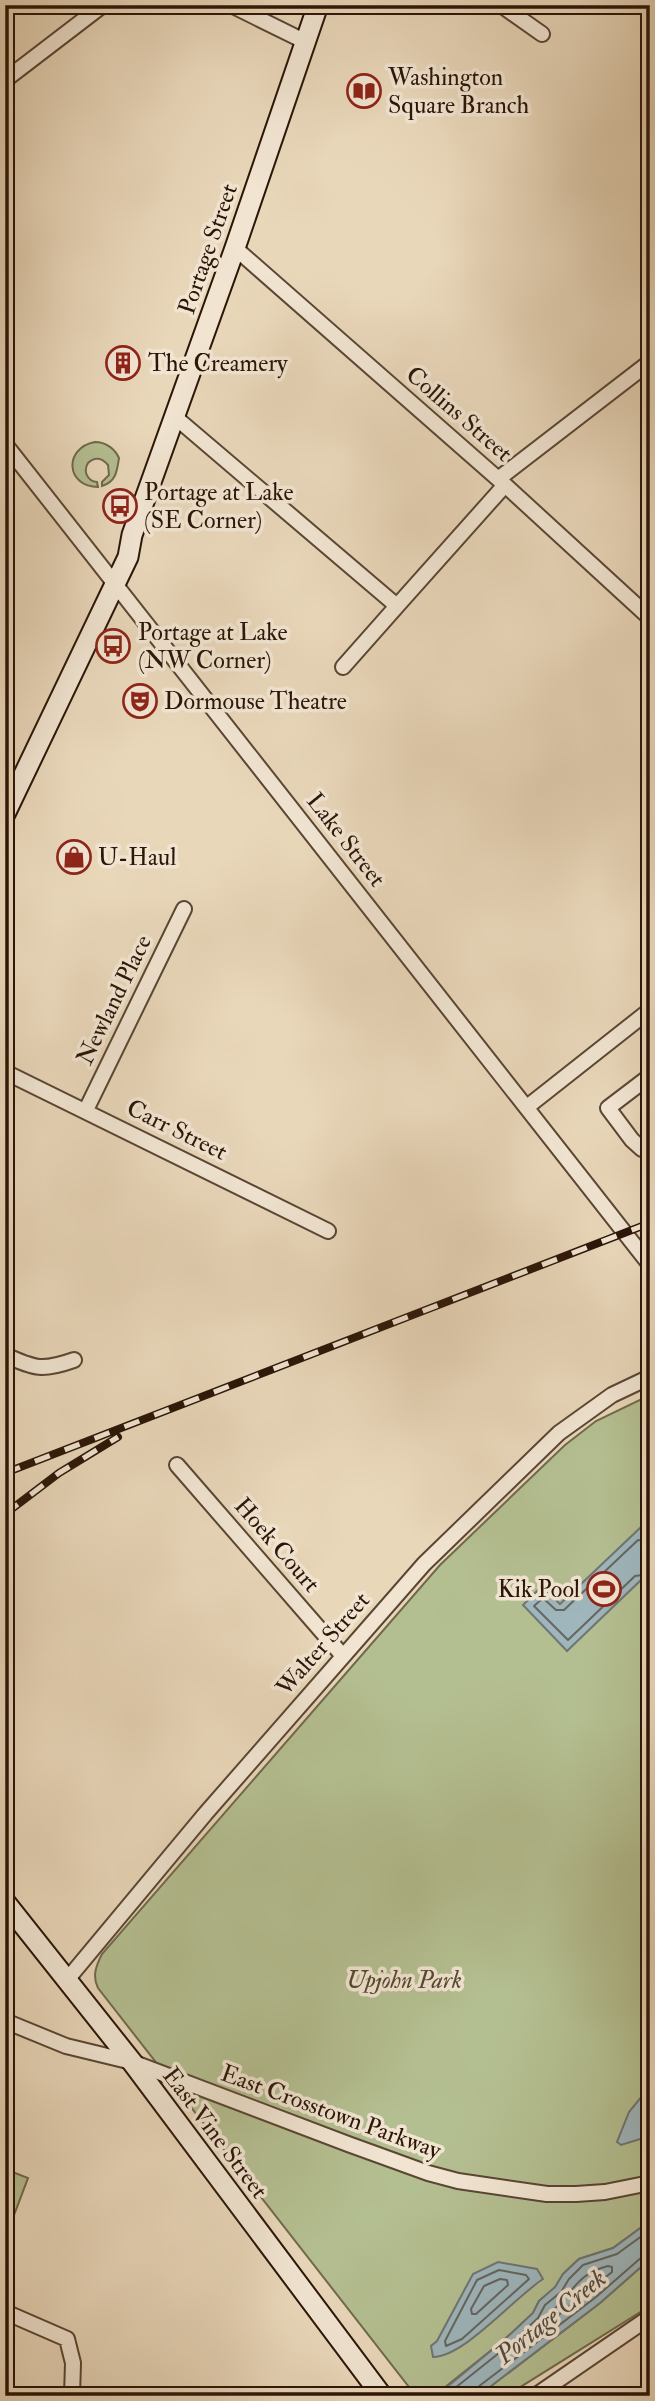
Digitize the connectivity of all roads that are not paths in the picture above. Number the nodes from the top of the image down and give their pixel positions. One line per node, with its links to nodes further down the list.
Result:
1 (103, 5): 7 (street)
2 (231, 5): 6 (street)
3 (318, 5): 6 (main road, Portage Street)
4 (500, 5): 5 (street)
5 (542, 34)
6 (306, 42): 8 (main road, Portage Street)
7 (5, 79)
8 (235, 248): 10 (main road, Portage Street); 12 (street, Collins Street)
9 (650, 362): 12 (street)
10 (175, 417): 13 (main road, Portage Street); 14 (street)
11 (5, 444): 13 (street, Lake Street)
12 (501, 482): 14 (street); 15 (street, Collins Street)
13 (115, 586): 17 (main road, Portage Street); 22 (street, Lake Street)
14 (397, 606): 16 (street)
15 (650, 618)
16 (344, 667)
17 (5, 814)
18 (184, 909): 23 (street, Newland Place)
19 (650, 1010): 22 (street)
20 (5, 1072): 23 (street, Carr Street)
21 (650, 1076): 24 (street)
22 (527, 1107): 26 (street, Lake Street)
23 (86, 1110): 25 (street, Carr Street)
24 (650, 1147)
25 (328, 1231)
26 (650, 1265)
27 (5, 1355): 28 (street)
28 (74, 1360)
29 (650, 1377): 31 (street, Walter Street)
30 (177, 1465): 31 (street, Hoek Court)
31 (343, 1656): 33 (street, Walter Street)
32 (5, 1902): 33 (main road, East Vine Street)
33 (66, 1981): 35 (main road, East Vine Street)
34 (5, 2021): 35 (street, East Crosstown Parkway)
35 (132, 2062): 36 (street, East Crosstown Parkway); 40 (main road, East Vine Street)
36 (650, 2183)
37 (5, 2312): 39 (street)
38 (650, 2317): 41 (street)
39 (72, 2396)
40 (382, 2396)
41 (535, 2396)

